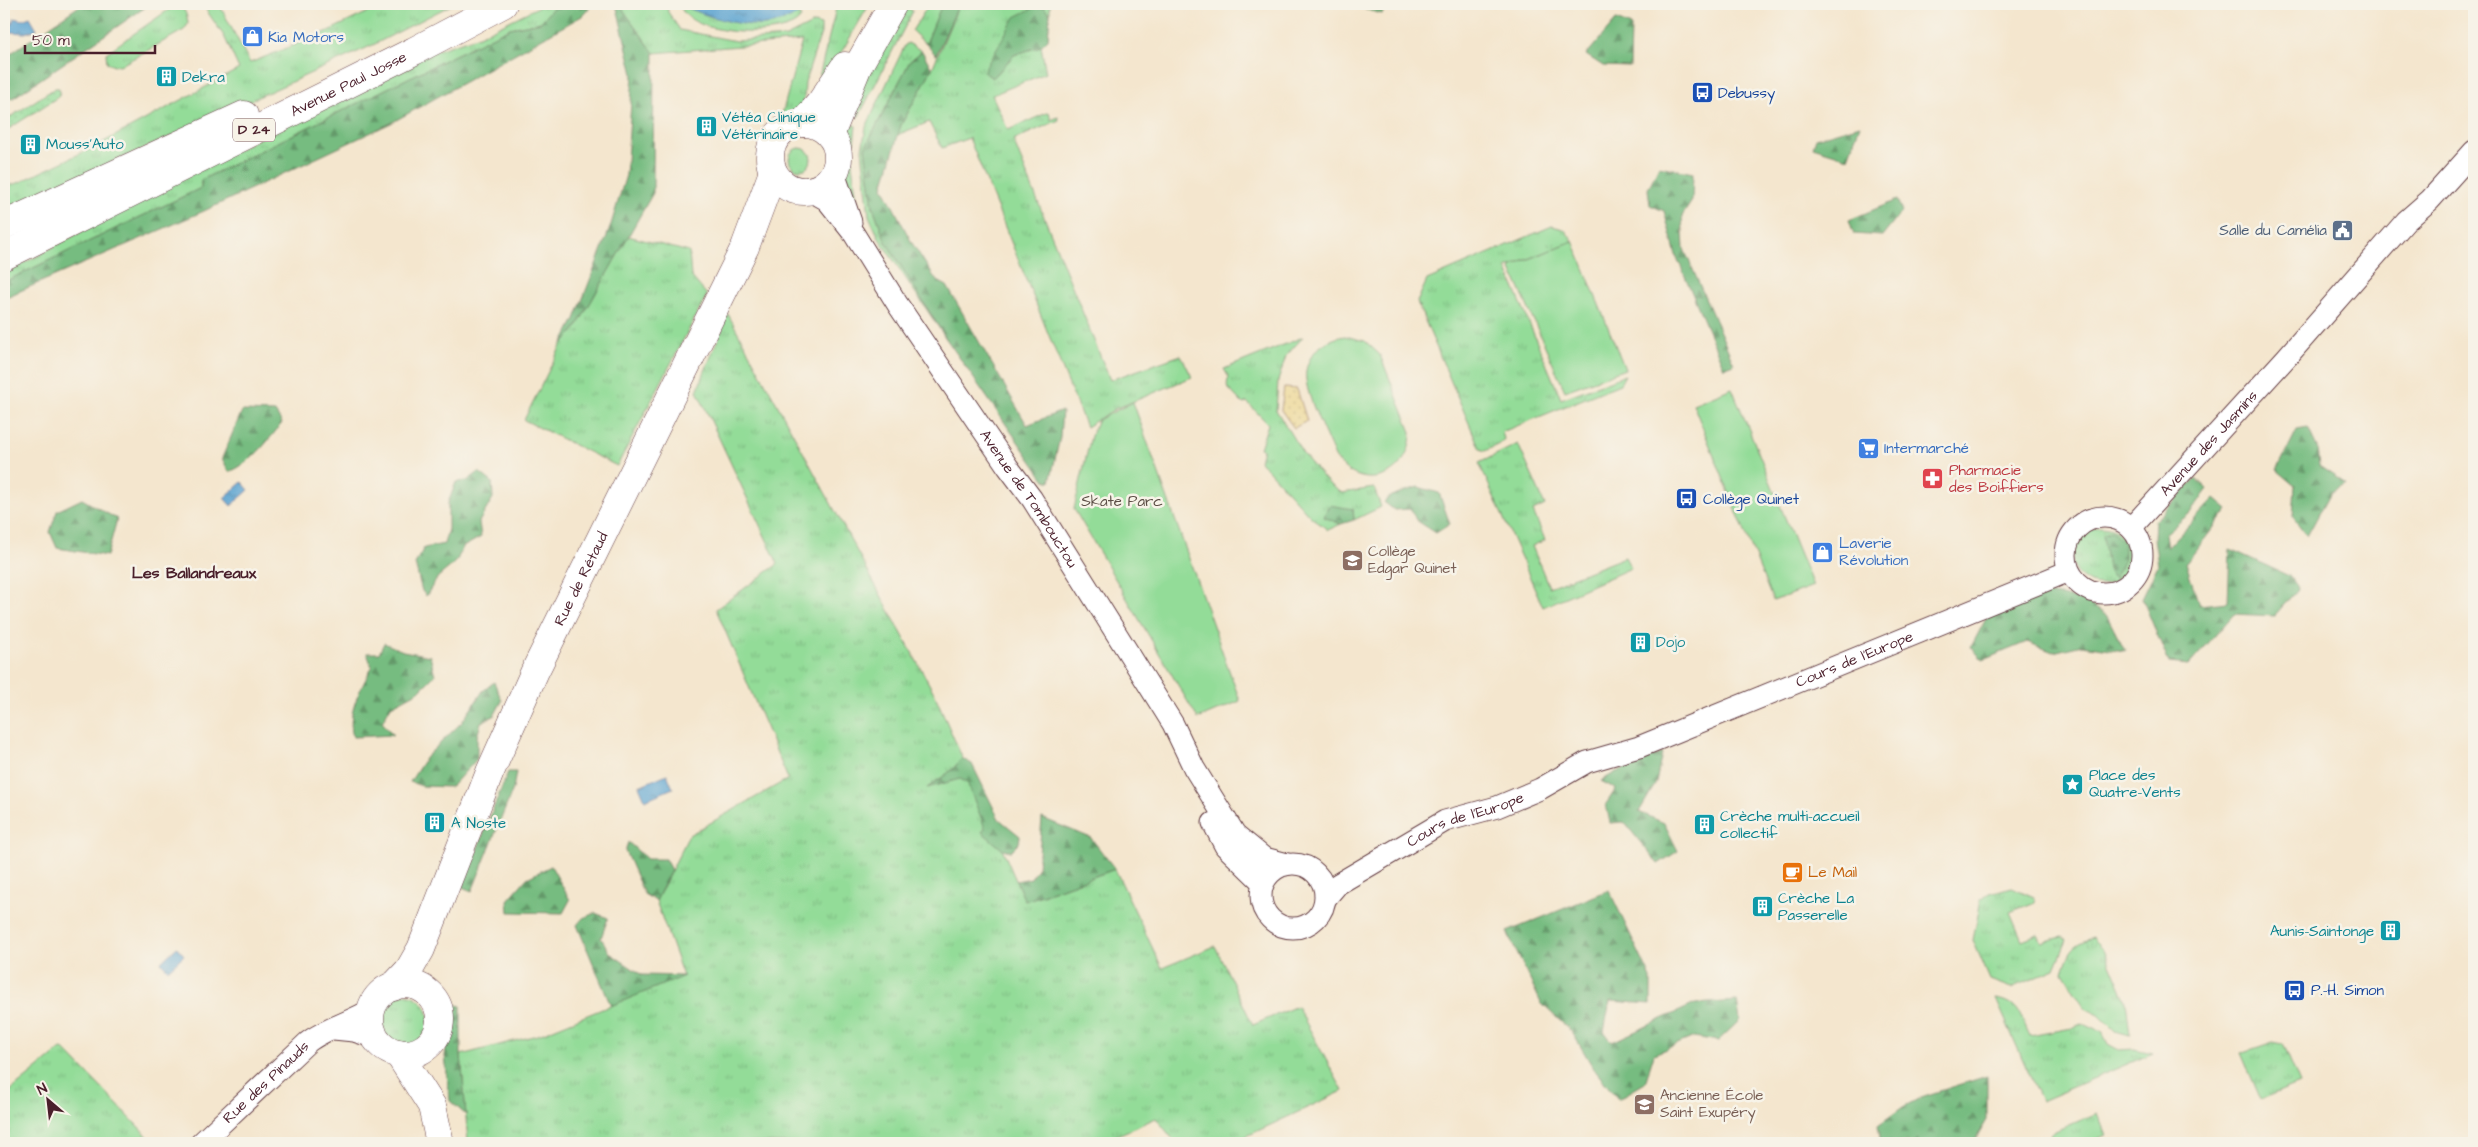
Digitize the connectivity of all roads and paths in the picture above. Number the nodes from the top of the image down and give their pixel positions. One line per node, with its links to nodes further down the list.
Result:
1 (478, 4): 10 (main road, Avenue Paul Josse / D 24)
2 (503, 4): 12 (main road, Avenue Paul Josse / D 24)
3 (880, 4): 5 (main road)
4 (893, 4): 6 (main road)
5 (803, 123): 6 (main road); 9 (main road)
6 (830, 135): 8 (main road)
7 (2474, 151): 13 (street, Avenue des Jasmins)
8 (834, 173): 9 (main road); 11 (street, Avenue de Tombouctou)
9 (791, 183): 11 (street, Avenue de Tombouctou); 21 (main road, Rue de Rétaud)
10 (4, 225)
11 (854, 234): 15 (street, Avenue de Tombouctou)
12 (4, 256)
13 (2131, 528): 14 (street); 14 (street)
14 (2069, 571): 16 (street, Cours de l'Europe)
15 (1194, 768): 17 (street, Avenue de Tombouctou); 19 (street, Avenue de Tombouctou)
16 (1391, 851): 18 (street, Cours de l'Europe); 20 (street, Cours de l'Europe)
17 (1287, 864): 18 (street); 19 (street)
18 (1316, 872): 20 (street)
19 (1264, 883): 20 (street)
20 (1326, 898)
21 (434, 919): 22 (main road); 23 (main road)
22 (394, 987): 23 (main road); 24 (main road)
23 (427, 992): 27 (main road)
24 (372, 1009): 25 (street, Rue des Pinauds); 26 (main road)
25 (334, 1029): 26 (street); 30 (street, Rue des Pinauds)
26 (376, 1038): 28 (main road)
27 (431, 1042): 28 (main road); 29 (main road)
28 (398, 1053): 29 (main road)
29 (432, 1106): 31 (main road)
30 (201, 1143)
31 (440, 1143)

